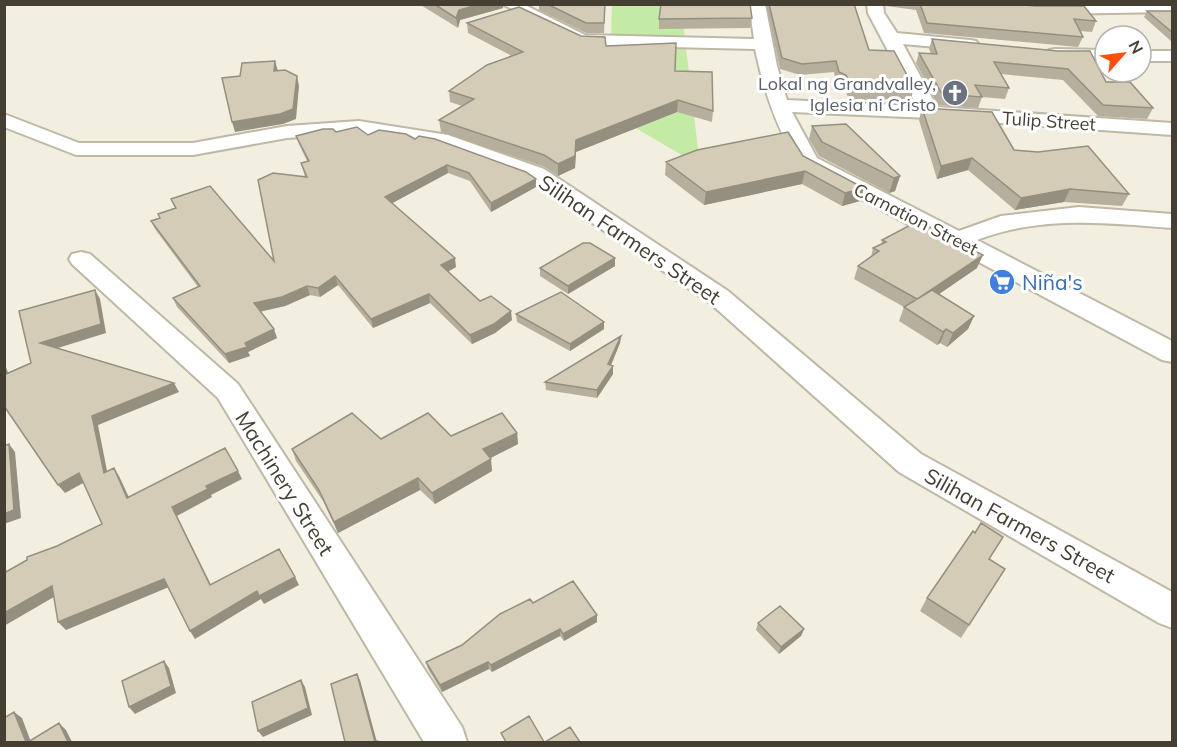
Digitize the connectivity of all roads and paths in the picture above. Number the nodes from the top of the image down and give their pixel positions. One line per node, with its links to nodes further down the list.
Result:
1 (540, 4): 6 (street)
2 (757, 4): 8 (street, Carnation Street)
3 (875, 4): 7 (street)
4 (1173, 7): 5 (street)
5 (1032, 9)
6 (510, 10): 8 (street)
7 (891, 38): 9 (street); 15 (street)
8 (762, 44): 14 (street, Carnation Street)
9 (984, 47)
10 (1042, 52): 11 (street)
11 (1093, 54)
12 (1153, 56): 13 (street)
13 (1173, 56)
14 (781, 106): 15 (street, Tulip Street); 19 (street, Carnation Street)
15 (930, 112): 17 (street, Tulip Street)
16 (4, 120): 22 (street, Silihan Farmers Street)
17 (1173, 129)
18 (1173, 221): 19 (street)
19 (957, 240): 21 (street, Carnation Street)
20 (81, 259): 23 (street, Machinery Street)
21 (1173, 353)
22 (1173, 610)
23 (447, 742)

